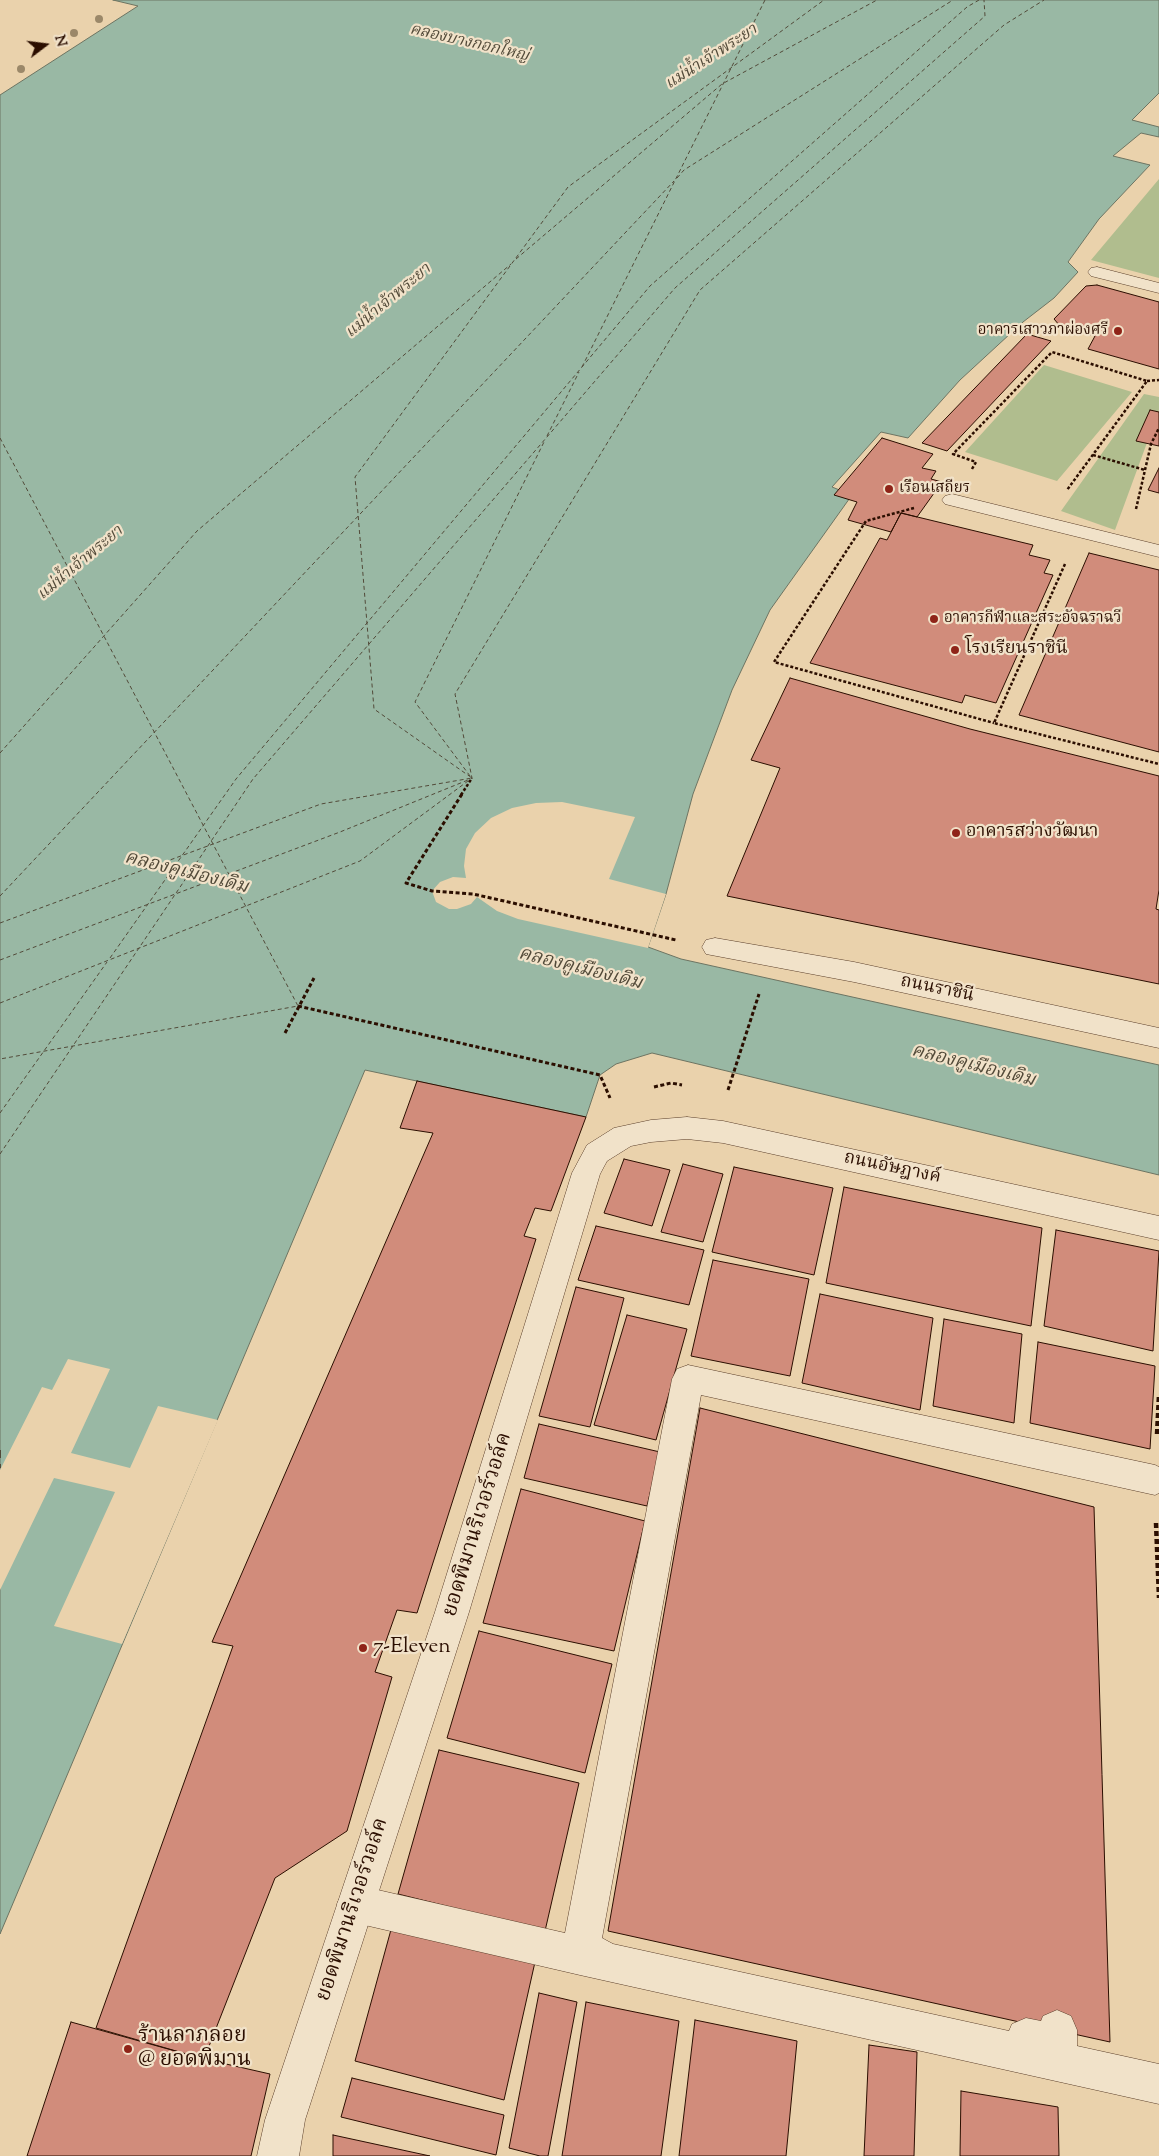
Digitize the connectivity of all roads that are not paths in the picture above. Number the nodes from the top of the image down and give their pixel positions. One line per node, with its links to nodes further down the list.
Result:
1 (1097, 272): 2 (street)
2 (1159, 288)
3 (952, 500): 4 (street)
4 (1159, 551)
5 (715, 947): 6 (street, ถนนราชินี)
6 (1159, 1038)
7 (624, 1136): 8 (street, ถนนอัษฎางค์); 10 (street, ยอดพิมานริเวอร์วอล์ค)
8 (1159, 1228)
9 (1155, 1480): 11 (street)
10 (356, 1904): 11 (street); 14 (street, ยอดพิมานริเวอร์วอล์ค)
11 (580, 1956): 12 (street); 13 (street)
12 (1057, 2030)
13 (1159, 2084)
14 (278, 2156)

